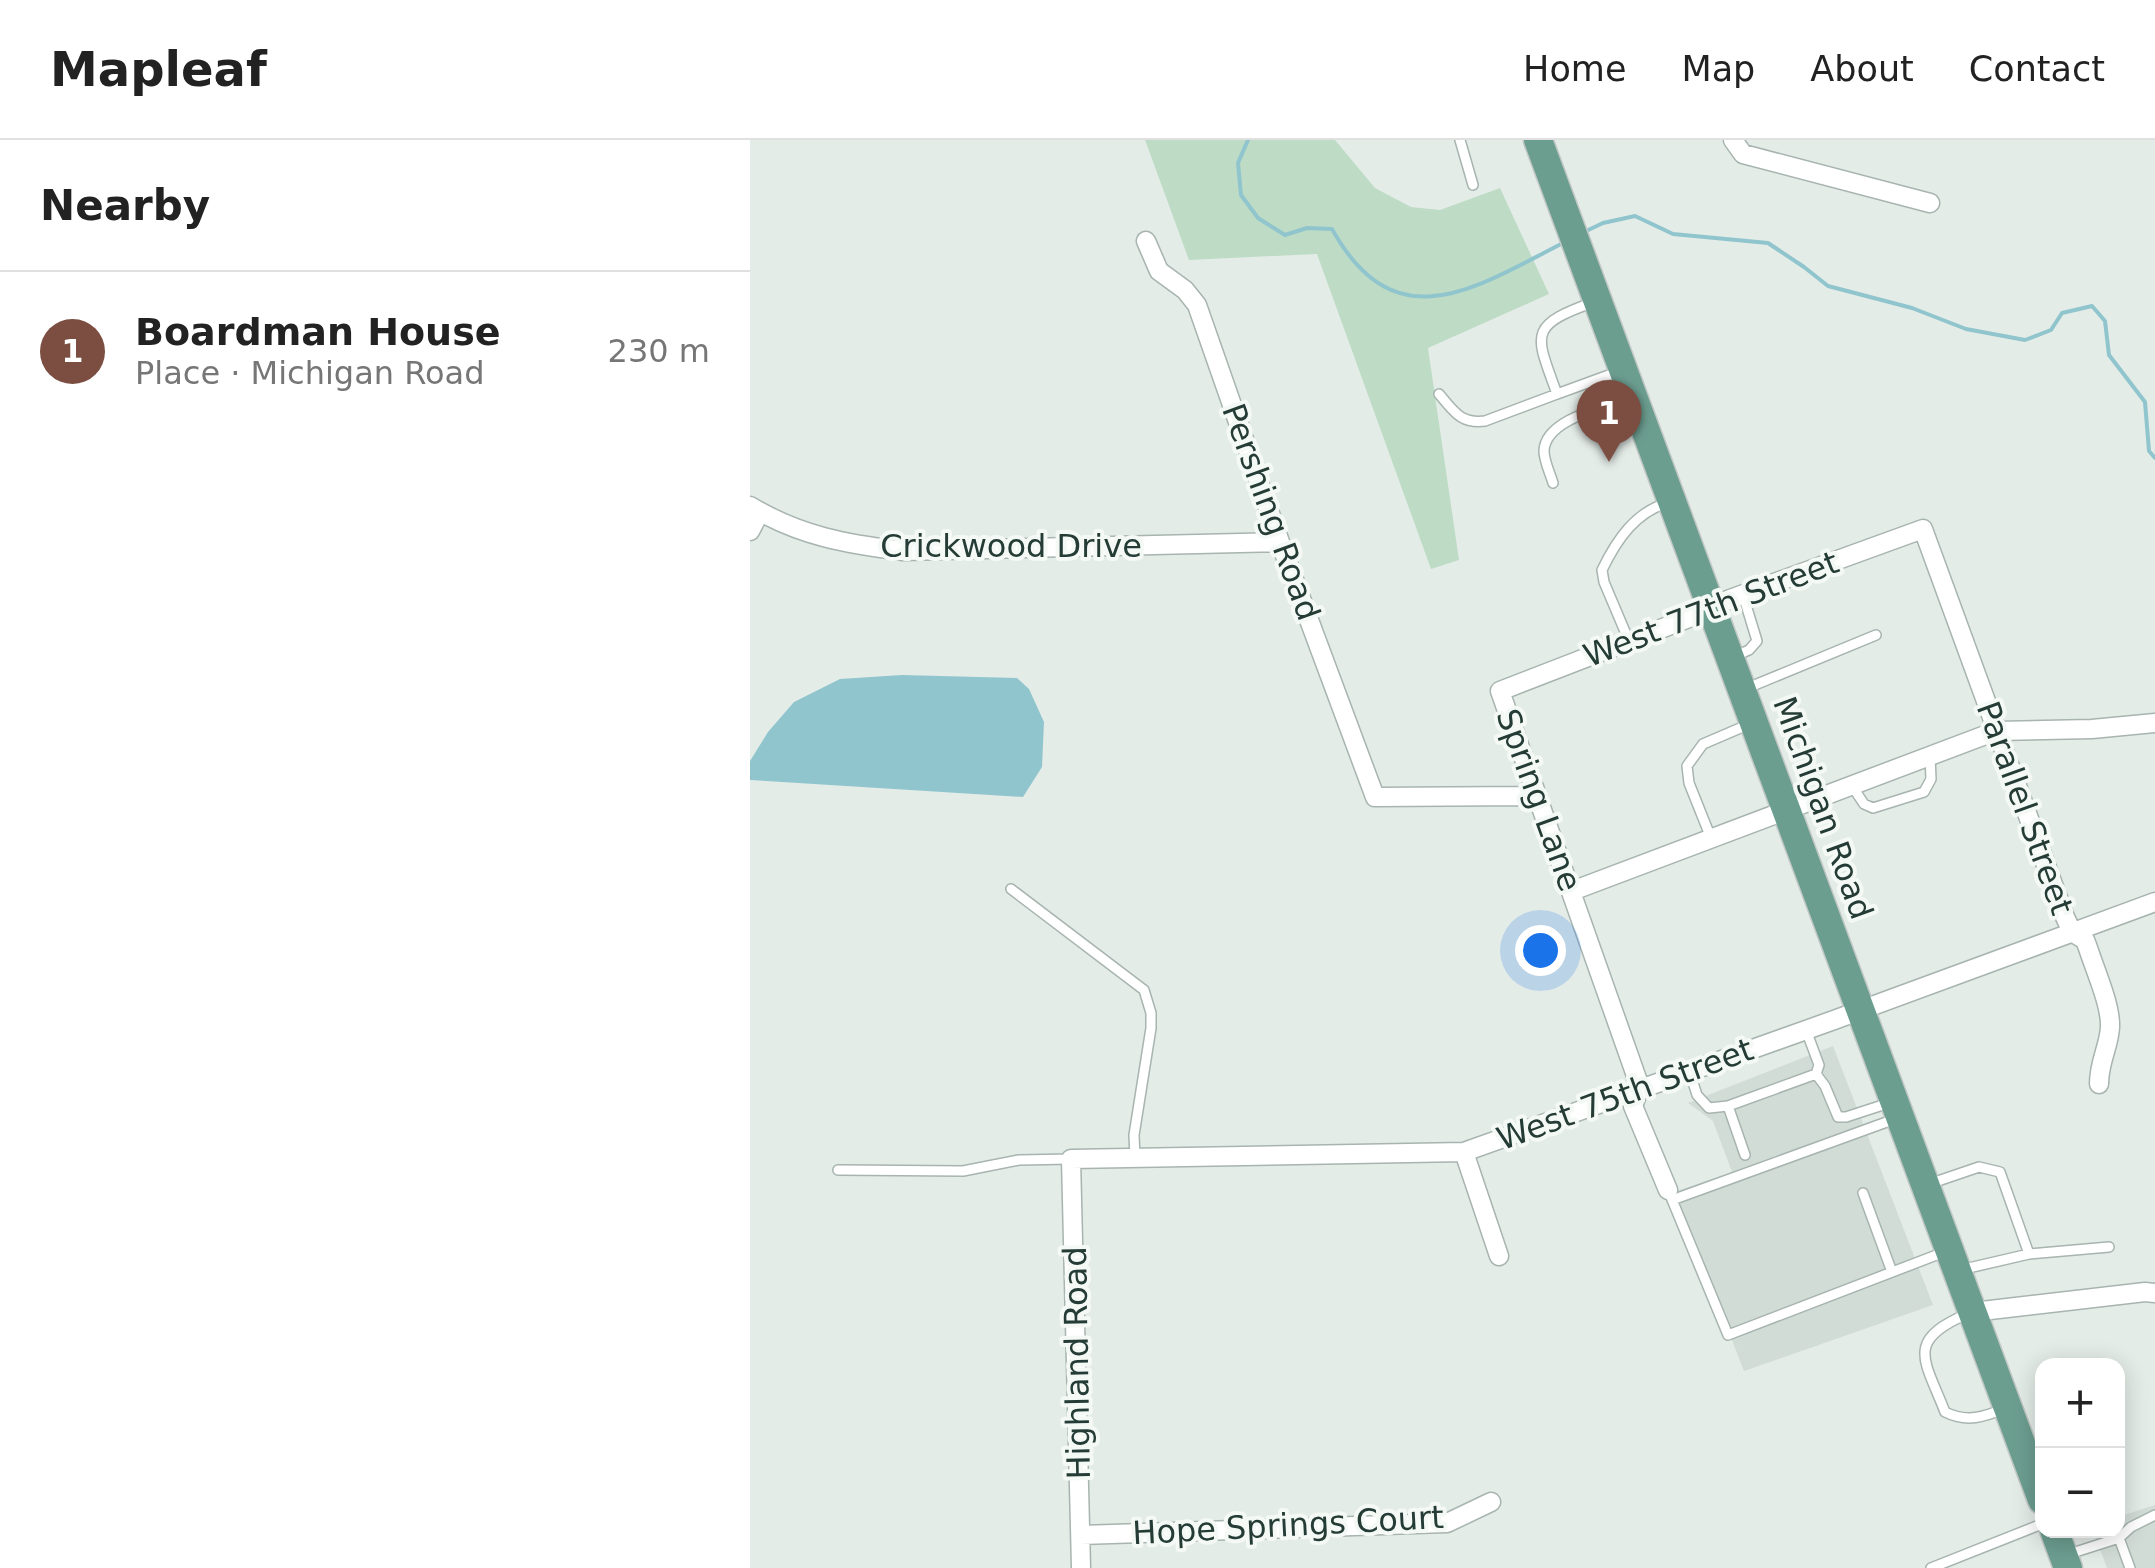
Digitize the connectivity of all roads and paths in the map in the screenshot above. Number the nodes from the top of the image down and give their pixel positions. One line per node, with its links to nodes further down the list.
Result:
1 (1460, 140): 4 (lane)
2 (1538, 140): 7 (main road, Michigan Road)
3 (1733, 140): 5 (street)
4 (1473, 185)
5 (1930, 203)
6 (1146, 241): 17 (street, Pershing Road)
7 (1597, 301): 8 (main road, Michigan Road); 10 (lane)
8 (1622, 370): 10 (lane); 11 (main road, Michigan Road)
9 (1439, 394): 10 (lane)
10 (1557, 394)
11 (1633, 397): 12 (lane); 13 (main road, Michigan Road)
12 (1553, 483)
13 (1672, 501): 19 (main road, Michigan Road); 21 (lane)
14 (755, 509): 16 (street); 17 (street, Crickwood Drive)
15 (1924, 529): 18 (street, West 77th Street); 27 (street, Parallel Street)
16 (750, 531)
17 (1280, 542): 30 (street, Pershing Road)
18 (1743, 595): 19 (street, West 77th Street); 22 (lane)
19 (1712, 608): 21 (street, West 77th Street); 22 (main road, Michigan Road)
20 (1876, 635): 23 (lane)
21 (1630, 641): 24 (street, West 77th Street)
22 (1731, 659): 23 (main road, Michigan Road)
23 (1742, 690): 25 (main road, Michigan Road)
24 (1500, 691): 30 (street, Spring Lane)
25 (1754, 722): 31 (main road, Michigan Road); 32 (lane)
26 (2155, 723): 27 (street)
27 (1996, 731): 28 (street); 36 (street, Parallel Street)
28 (1930, 756): 29 (street); 29 (lane)
29 (1852, 785): 31 (street)
30 (1538, 796): 34 (street, Spring Lane)
31 (1787, 810): 32 (street); 37 (main road, Michigan Road)
32 (1711, 838): 34 (street)
33 (1011, 889): 48 (lane)
34 (1572, 891): 42 (street, Spring Lane)
35 (2155, 902): 36 (street, West 75th Street)
36 (2072, 932): 37 (street, West 75th Street); 41 (street, Parallel Street)
37 (1862, 1010): 38 (street, West 75th Street); 44 (main road, Michigan Road)
38 (1806, 1030): 39 (street, West 75th Street); 40 (lane)
39 (1689, 1070): 42 (street, West 75th Street); 43 (lane)
40 (1816, 1074): 43 (lane); 44 (lane)
41 (2099, 1084)
42 (1640, 1088): 45 (street, West 75th Street); 52 (street, Spring Lane)
43 (1728, 1106): 46 (lane)
44 (1898, 1109): 50 (main road, Michigan Road); 52 (lane)
45 (1464, 1152): 48 (street, West 75th Street); 55 (street)
46 (1746, 1155)
47 (1072, 1158): 48 (street, West 75th Street); 49 (lane); 66 (street, Highland Road)
48 (1135, 1158)
49 (838, 1170)
50 (1926, 1185): 54 (lane); 56 (main road, Michigan Road)
51 (1863, 1193): 57 (lane)
52 (1670, 1195): 57 (lane)
53 (2109, 1247): 54 (lane)
54 (2029, 1254): 56 (lane)
55 (1500, 1256)
56 (1954, 1260): 57 (lane); 59 (main road, Michigan Road)
57 (1892, 1272)
58 (2155, 1293): 59 (street)
59 (1973, 1312): 60 (main road, Michigan Road); 60 (lane)
60 (2008, 1407): 61 (main road, Michigan Road)
61 (2035, 1481)
62 (1492, 1502): 66 (street, Hope Springs Court)
63 (2155, 1515): 65 (lane)
64 (2035, 1527): 70 (lane)
65 (2125, 1533)
66 (1081, 1535): 69 (street, Highland Road)
67 (2120, 1538): 68 (lane); 71 (lane)
68 (2062, 1551)
69 (1081, 1568)
70 (1931, 1568)
71 (2130, 1568)

